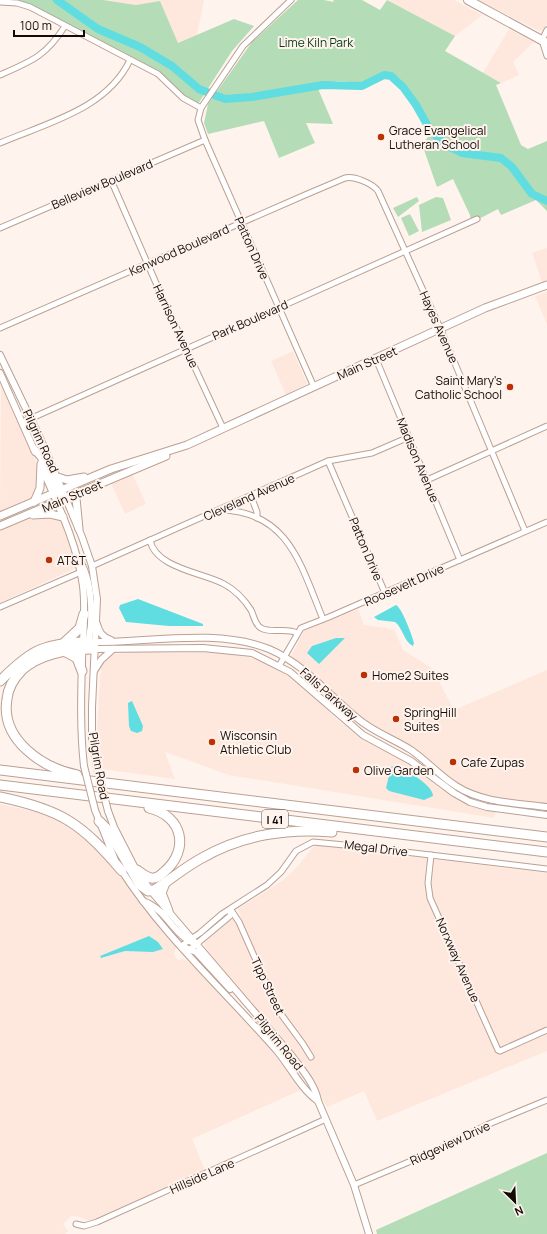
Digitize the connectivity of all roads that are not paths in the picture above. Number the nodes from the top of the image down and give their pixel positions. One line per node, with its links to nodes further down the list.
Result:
1 (291, 0): 10 (street)
2 (468, 0): 6 (main road)
3 (0, 2): 4 (street)
4 (65, 26): 8 (street); 9 (street)
5 (547, 30): 6 (street)
6 (545, 42): 7 (street)
7 (547, 56)
8 (130, 60): 10 (street); 12 (street)
9 (0, 75)
10 (201, 108): 11 (street, Patton Drive)
11 (204, 140): 13 (street, Belleview Boulevard); 16 (street, Patton Drive)
12 (0, 143)
13 (111, 180): 17 (street, Belleview Boulevard); 19 (street, Harrison Avenue)
14 (358, 180): 16 (street, Kenwood Boulevard); 18 (street, Hayes Avenue)
15 (477, 219): 18 (street, Park Boulevard)
16 (241, 223): 19 (street, Kenwood Boulevard); 21 (street, Patton Drive)
17 (0, 228)
18 (405, 250): 21 (street, Park Boulevard); 23 (street, Hayes Avenue)
19 (148, 264): 22 (street, Kenwood Boulevard); 24 (street, Harrison Avenue)
20 (547, 285): 23 (main road, Main Street)
21 (278, 307): 24 (street, Park Boulevard); 28 (street, Patton Drive)
22 (0, 328)
23 (441, 330): 26 (main road, Main Street); 36 (street, Hayes Avenue)
24 (186, 348): 29 (street, Park Boulevard); 32 (street, Harrison Avenue)
25 (0, 355): 29 (street, Pilgrim Road)
26 (376, 359): 28 (main road, Main Street); 33 (street, Madison Avenue)
27 (0, 373): 30 (street, Pilgrim Road)
28 (314, 387): 32 (main road, Main Street)
29 (30, 418): 30 (street, Park Boulevard); 40 (street, Pilgrim Road)
30 (23, 422): 35 (street, Pilgrim Road)
31 (547, 426): 36 (street)
32 (223, 428): 34 (main road, Main Street)
33 (409, 437): 37 (street, Cleveland Avenue); 41 (street, Madison Avenue)
34 (187, 444): 39 (main road, Main Street); 43 (main road, Main Street)
35 (34, 449): 38 (street, Pilgrim Road); 42 (main road)
36 (491, 451): 41 (street); 56 (street, Hayes Avenue)
37 (328, 461): 44 (street, Cleveland Avenue); 62 (street, Patton Drive)
38 (41, 464): 42 (street, Pilgrim Road); 46 (main road)
39 (96, 475): 40 (main road); 42 (main road, Main Street)
40 (58, 477): 42 (street, Pilgrim Road)
41 (427, 480): 59 (street, Madison Avenue)
42 (58, 491): 45 (main road); 46 (main road, Main Street); 47 (street, Pilgrim Road)
43 (81, 492): 45 (main road, Main Street); 55 (main road)
44 (251, 496): 48 (street, Cleveland Avenue); 52 (street)
45 (66, 498): 47 (main road, Main Street); 55 (street, Pilgrim Road)
46 (34, 502): 49 (main road, Main Street)
47 (57, 502): 50 (main road, Main Street); 51 (street, Pilgrim Road)
48 (219, 510): 52 (street); 57 (street, Cleveland Avenue)
49 (0, 516)
50 (24, 516): 51 (main road); 54 (main road, Main Street)
51 (63, 517): 58 (street, Pilgrim Road)
52 (257, 518): 66 (street)
53 (547, 522): 56 (street, Roosevelt Drive)
54 (0, 526)
55 (79, 528): 60 (street, Pilgrim Road)
56 (525, 531): 59 (street, Roosevelt Drive)
57 (150, 540): 60 (street, Cleveland Avenue); 67 (street)
58 (77, 555): 61 (street, Pilgrim Road); 69 (street)
59 (460, 560): 62 (street, Roosevelt Drive)
60 (92, 566): 65 (street, Pilgrim Road)
61 (81, 572): 63 (street); 64 (street, Pilgrim Road)
62 (385, 592): 66 (street, Roosevelt Drive)
63 (0, 607)
64 (84, 614): 69 (street, Pilgrim Road); 70 (highway)
65 (96, 619): 68 (street); 69 (street, Pilgrim Road)
66 (323, 619): 67 (street, Roosevelt Drive)
67 (297, 633): 72 (street, Roosevelt Drive)
68 (113, 640): 69 (street, Falls Parkway); 72 (street, Falls Parkway)
69 (89, 645): 70 (highway); 71 (street, Falls Parkway); 74 (street, Pilgrim Road); 75 (street, Pilgrim Road)
70 (64, 647): 74 (highway); 76 (highway); 80 (highway)
71 (113, 649): 73 (street, Falls Parkway); 75 (street)
72 (284, 656): 73 (street, Roosevelt Drive); 81 (street, Falls Parkway)
73 (278, 666): 82 (street, Falls Parkway)
74 (82, 670): 83 (street, Pilgrim Road, bridge)
75 (93, 672): 89 (street, Pilgrim Road, bridge)
76 (0, 681)
77 (0, 770): 80 (highway, I 41)
78 (2, 786): 85 (highway, I 41); 89 (highway)
79 (0, 797): 90 (highway)
80 (259, 802): 84 (highway, I 41)
81 (547, 807)
82 (547, 815)
83 (99, 820): 90 (street, Pilgrim Road); 92 (highway)
84 (547, 837)
85 (477, 844): 86 (highway, I 41); 91 (highway)
86 (547, 852)
87 (431, 855): 88 (street, Megal Drive); 94 (street, Megal Drive); 99 (street, Norxway Avenue)
88 (547, 869)
89 (137, 870): 92 (street, Pilgrim Road)
90 (122, 871): 93 (street, Pilgrim Road)
91 (165, 882): 92 (highway); 95 (highway)
92 (151, 891): 95 (street, Pilgrim Road)
93 (141, 900): 96 (street); 97 (street, Pilgrim Road)
94 (231, 910): 96 (street, Megal Drive); 98 (street, Megal Drive); 100 (street, Tipp Street)
95 (168, 911): 96 (street, Pilgrim Road)
96 (190, 940): 97 (street, Megal Drive); 98 (street)
97 (181, 946): 98 (street, Pilgrim Road)
98 (192, 949): 102 (street, Pilgrim Road); 102 (street, Pilgrim Road)
99 (547, 1030)
100 (310, 1057)
101 (547, 1100): 104 (street, Ridgeview Drive)
102 (318, 1101): 103 (street, Pilgrim Road)
103 (326, 1120): 104 (street, Pilgrim Road); 105 (street, Hillside Lane)
104 (354, 1185): 106 (street, Pilgrim Road)
105 (76, 1224)
106 (370, 1233)

